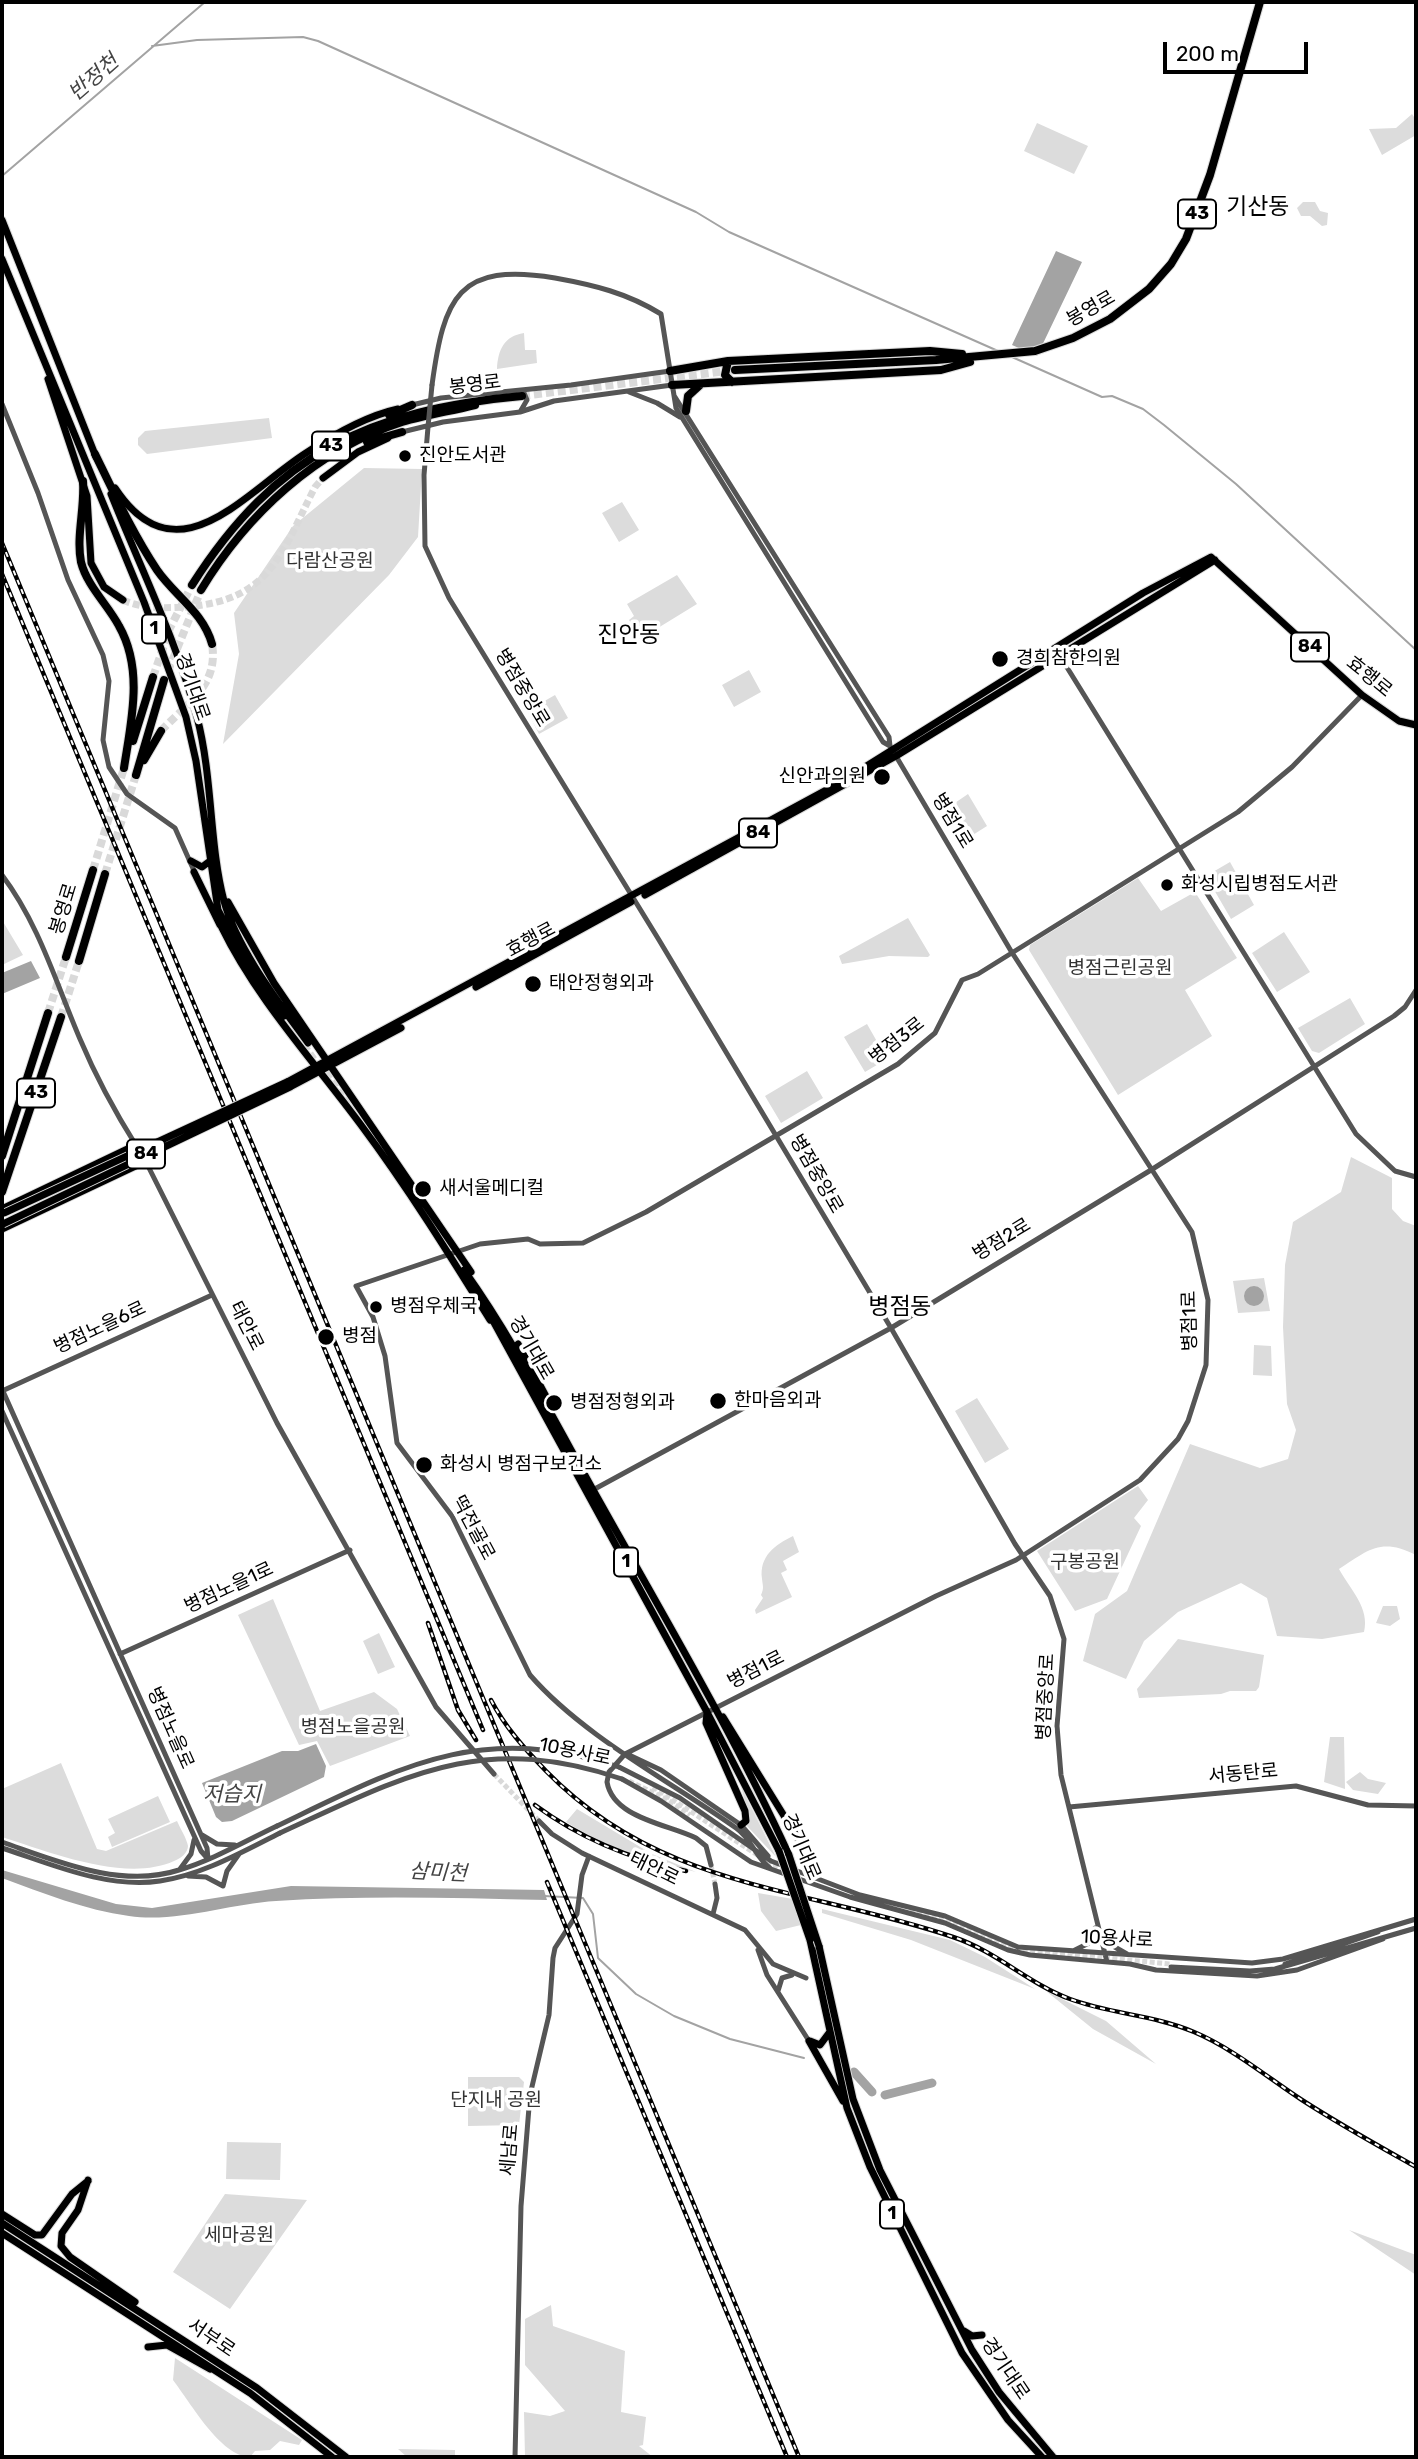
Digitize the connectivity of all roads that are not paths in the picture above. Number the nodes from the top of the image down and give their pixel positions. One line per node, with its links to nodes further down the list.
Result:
1 (1260, 2): 4 (highway, 봉영로 / 43)
2 (2, 220): 20 (main road, 경기대로 / 1)
3 (2, 259): 5 (main road, 경기대로 / 1)
4 (991, 356): 6 (highway); 7 (highway, 봉영로 / 43); 9 (highway)
5 (44, 361): 23 (main road); 36 (main road, 경기대로 / 1)
6 (728, 361): 8 (highway); 9 (highway)
7 (734, 370)
8 (670, 371): 11 (street, 병점1로); 12 (street); 43 (street, 병점중앙로, bridge)
9 (732, 382): 10 (highway)
10 (702, 384): 11 (highway); 17 (highway)
11 (672, 385): 13 (street); 17 (street, 병점1로)
12 (519, 390): 15 (street); 16 (street)
13 (626, 391): 16 (street); 17 (street)
14 (2, 404): 37 (street)
15 (412, 405): 19 (highway); 21 (main road)
16 (520, 412): 18 (street)
17 (684, 415): 34 (street, 병점1로)
18 (402, 432): 19 (highway); 22 (main road)
19 (336, 448): 19 (highway, 봉영로 / 43); 24 (highway, 봉영로 / 43); 25 (highway, 봉영로 / 43)
20 (95, 454): 21 (highway); 42 (main road, 경기대로 / 1)
21 (107, 478): 27 (highway)
22 (323, 478)
23 (83, 481): 26 (main road); 29 (highway)
24 (192, 585)
25 (201, 590)
26 (123, 600)
27 (212, 644)
28 (1057, 651): 31 (main road, 효행로 / 84); 34 (main road, 효행로 / 84); 35 (street)
29 (153, 677)
30 (164, 680): 33 (highway)
31 (1362, 695): 32 (main road, 효행로 / 84); 35 (street, 병점3로)
32 (1416, 725)
33 (161, 732)
34 (893, 751): 43 (main road, 효행로 / 84); 46 (street, 병점1로)
35 (1177, 848): 46 (street, 병점3로); 53 (street)
36 (210, 861): 37 (main road); 44 (main road, 경기대로 / 1)
37 (191, 862): 39 (street)
38 (93, 870): 47 (highway, 봉영로)
39 (194, 872): 44 (street); 45 (main road)
40 (105, 874): 48 (highway, 봉영로)
41 (2, 875): 57 (street, 태안로)
42 (222, 893): 44 (main road, 경기대로 / 1); 52 (main road, 경기대로)
43 (633, 899): 52 (main road, 효행로 / 84); 56 (street, 병점중앙로)
44 (218, 910): 45 (main road)
45 (220, 925): 54 (main road)
46 (1011, 951): 56 (street, 병점3로); 60 (street, 병점1로)
47 (66, 957)
48 (79, 961)
49 (1416, 990): 53 (street, 병점2로)
50 (48, 1013): 58 (highway, 43)
51 (61, 1017): 62 (highway, 43)
52 (329, 1064): 54 (main road, 효행로 / 84); 65 (main road, 경기대로)
53 (1314, 1066): 60 (street, 병점2로); 61 (street)
54 (317, 1070): 55 (main road, 효행로 / 84); 65 (main road)
55 (289, 1084): 63 (main road, 84, bridge); 64 (main road, 효행로 / 84, bridge)
56 (776, 1138): 65 (street, 병점3로); 68 (street, 병점중앙로)
57 (136, 1145): 59 (street, 태안로); 63 (main road)
58 (2, 1156)
59 (146, 1161): 64 (main road); 67 (street, 태안로)
60 (1151, 1170): 68 (street, 병점2로); 79 (street, 병점1로)
61 (1416, 1177)
62 (2, 1192)
63 (2, 1212)
64 (2, 1226)
65 (452, 1251): 66 (main road); 86 (street, 떡전골로)
66 (462, 1270): 70 (main road, 경기대로); 70 (main road, 경기대로 / 1); 73 (main road, 경기대로 / 1)
67 (212, 1294): 69 (street, 병점노을6로); 78 (street, 태안로)
68 (891, 1328): 73 (street, 병점2로); 79 (street, 병점중앙로)
69 (2, 1390): 71 (street, 병점노을로)
70 (543, 1412): 73 (main road, 경기대로 / 1)
71 (13, 1413): 72 (street); 74 (street, 병점노을로)
72 (3, 1414): 75 (street, 병점노을로)
73 (590, 1491): 85 (main road, 경기대로 / 1)
74 (49, 1495): 75 (street); 76 (street, 병점노을로)
75 (40, 1497): 77 (street, 병점노을로)
76 (72, 1547): 77 (street); 80 (street, 병점노을로)
77 (64, 1550): 81 (street, 병점노을로)
78 (349, 1550): 82 (street, 병점노을1로); 87 (street, 태안로)
79 (1024, 1556): 85 (street, 병점1로); 89 (street, 병점중앙로)
80 (107, 1625): 81 (street); 82 (street, 병점노을로)
81 (98, 1628): 84 (street, 병점노을로)
82 (120, 1654): 83 (street, 병점노을로)
83 (134, 1685): 84 (street); 92 (street, 병점노을로)
84 (125, 1689): 93 (street, 병점노을로)
85 (711, 1710): 86 (street, 병점1로); 91 (main road); 96 (main road); 123 (main road, 경기대로 / 1, bridge); 131 (main road, 경기대로 / 1, bridge)
86 (625, 1754): 91 (street); 97 (street); 102 (street)
87 (494, 1774)
88 (1416, 1806): 89 (street, 서동탄로)
89 (1069, 1807): 108 (street, 병점중앙로)
90 (539, 1821): 99 (street, 태안로)
91 (741, 1825): 101 (street)
92 (201, 1834): 93 (street); 95 (street); 100 (street, 병점노을로)
93 (194, 1837): 100 (street, 병점노을로); 104 (street)
94 (2, 1845): 104 (street, 10용사로)
95 (238, 1845): 97 (street, 10용사로, bridge); 100 (street, 10용사로)
96 (802, 1845)
97 (752, 1848): 101 (street); 103 (street)
98 (242, 1852): 103 (street, 10용사로, bridge); 104 (street, 10용사로); 104 (street)
99 (589, 1856): 106 (street, 태안로); 139 (street, 세남로)
100 (208, 1859): 104 (street, 10용사로)
101 (778, 1864): 113 (street, 10용사로)
102 (711, 1865)
103 (770, 1868): 116 (street, 10용사로)
104 (182, 1873)
105 (715, 1884): 106 (street)
106 (713, 1914): 112 (street, 태안로)
107 (1416, 1919): 110 (street, 10용사로)
108 (1096, 1921): 113 (street); 114 (street); 116 (street, 병점중앙로)
109 (1416, 1928): 111 (street, 10용사로)
110 (1381, 1930): 111 (street, 10용사로); 115 (street, 10용사로)
111 (1383, 1939): 117 (street, 10용사로)
112 (755, 1943): 118 (street, 태안로); 119 (street)
113 (1060, 1952): 116 (street, 10용사로)
114 (1141, 1957): 115 (street, 10용사로); 116 (street, 10용사로)
115 (1157, 1957): 117 (street)
116 (1106, 1959): 117 (street, 10용사로)
117 (1156, 1970)
118 (785, 1971): 119 (street); 120 (street)
119 (767, 1975): 122 (street)
120 (794, 1975): 121 (street); 122 (street)
121 (806, 1978)
122 (778, 1994): 124 (street)
123 (830, 2032): 124 (main road); 125 (main road, 경기대로 / 1)
124 (809, 2041): 125 (main road)
125 (847, 2108): 140 (main road, 경기대로 / 1)
126 (2, 2214): 130 (main road)
127 (2, 2223): 129 (main road)
128 (2, 2233): 129 (main road)
129 (50, 2258): 130 (main road, 서부로); 134 (main road, 서부로)
130 (166, 2326): 135 (main road, 서부로)
131 (958, 2327): 132 (main road); 141 (main road, 경기대로 / 1)
132 (982, 2335)
133 (148, 2347): 134 (main road)
134 (217, 2371): 136 (main road, 서부로)
135 (333, 2445): 137 (main road, 서부로); 138 (main road)
136 (332, 2457)
137 (346, 2457)
138 (353, 2457)
139 (515, 2457)
140 (1042, 2457)
141 (1053, 2457)

